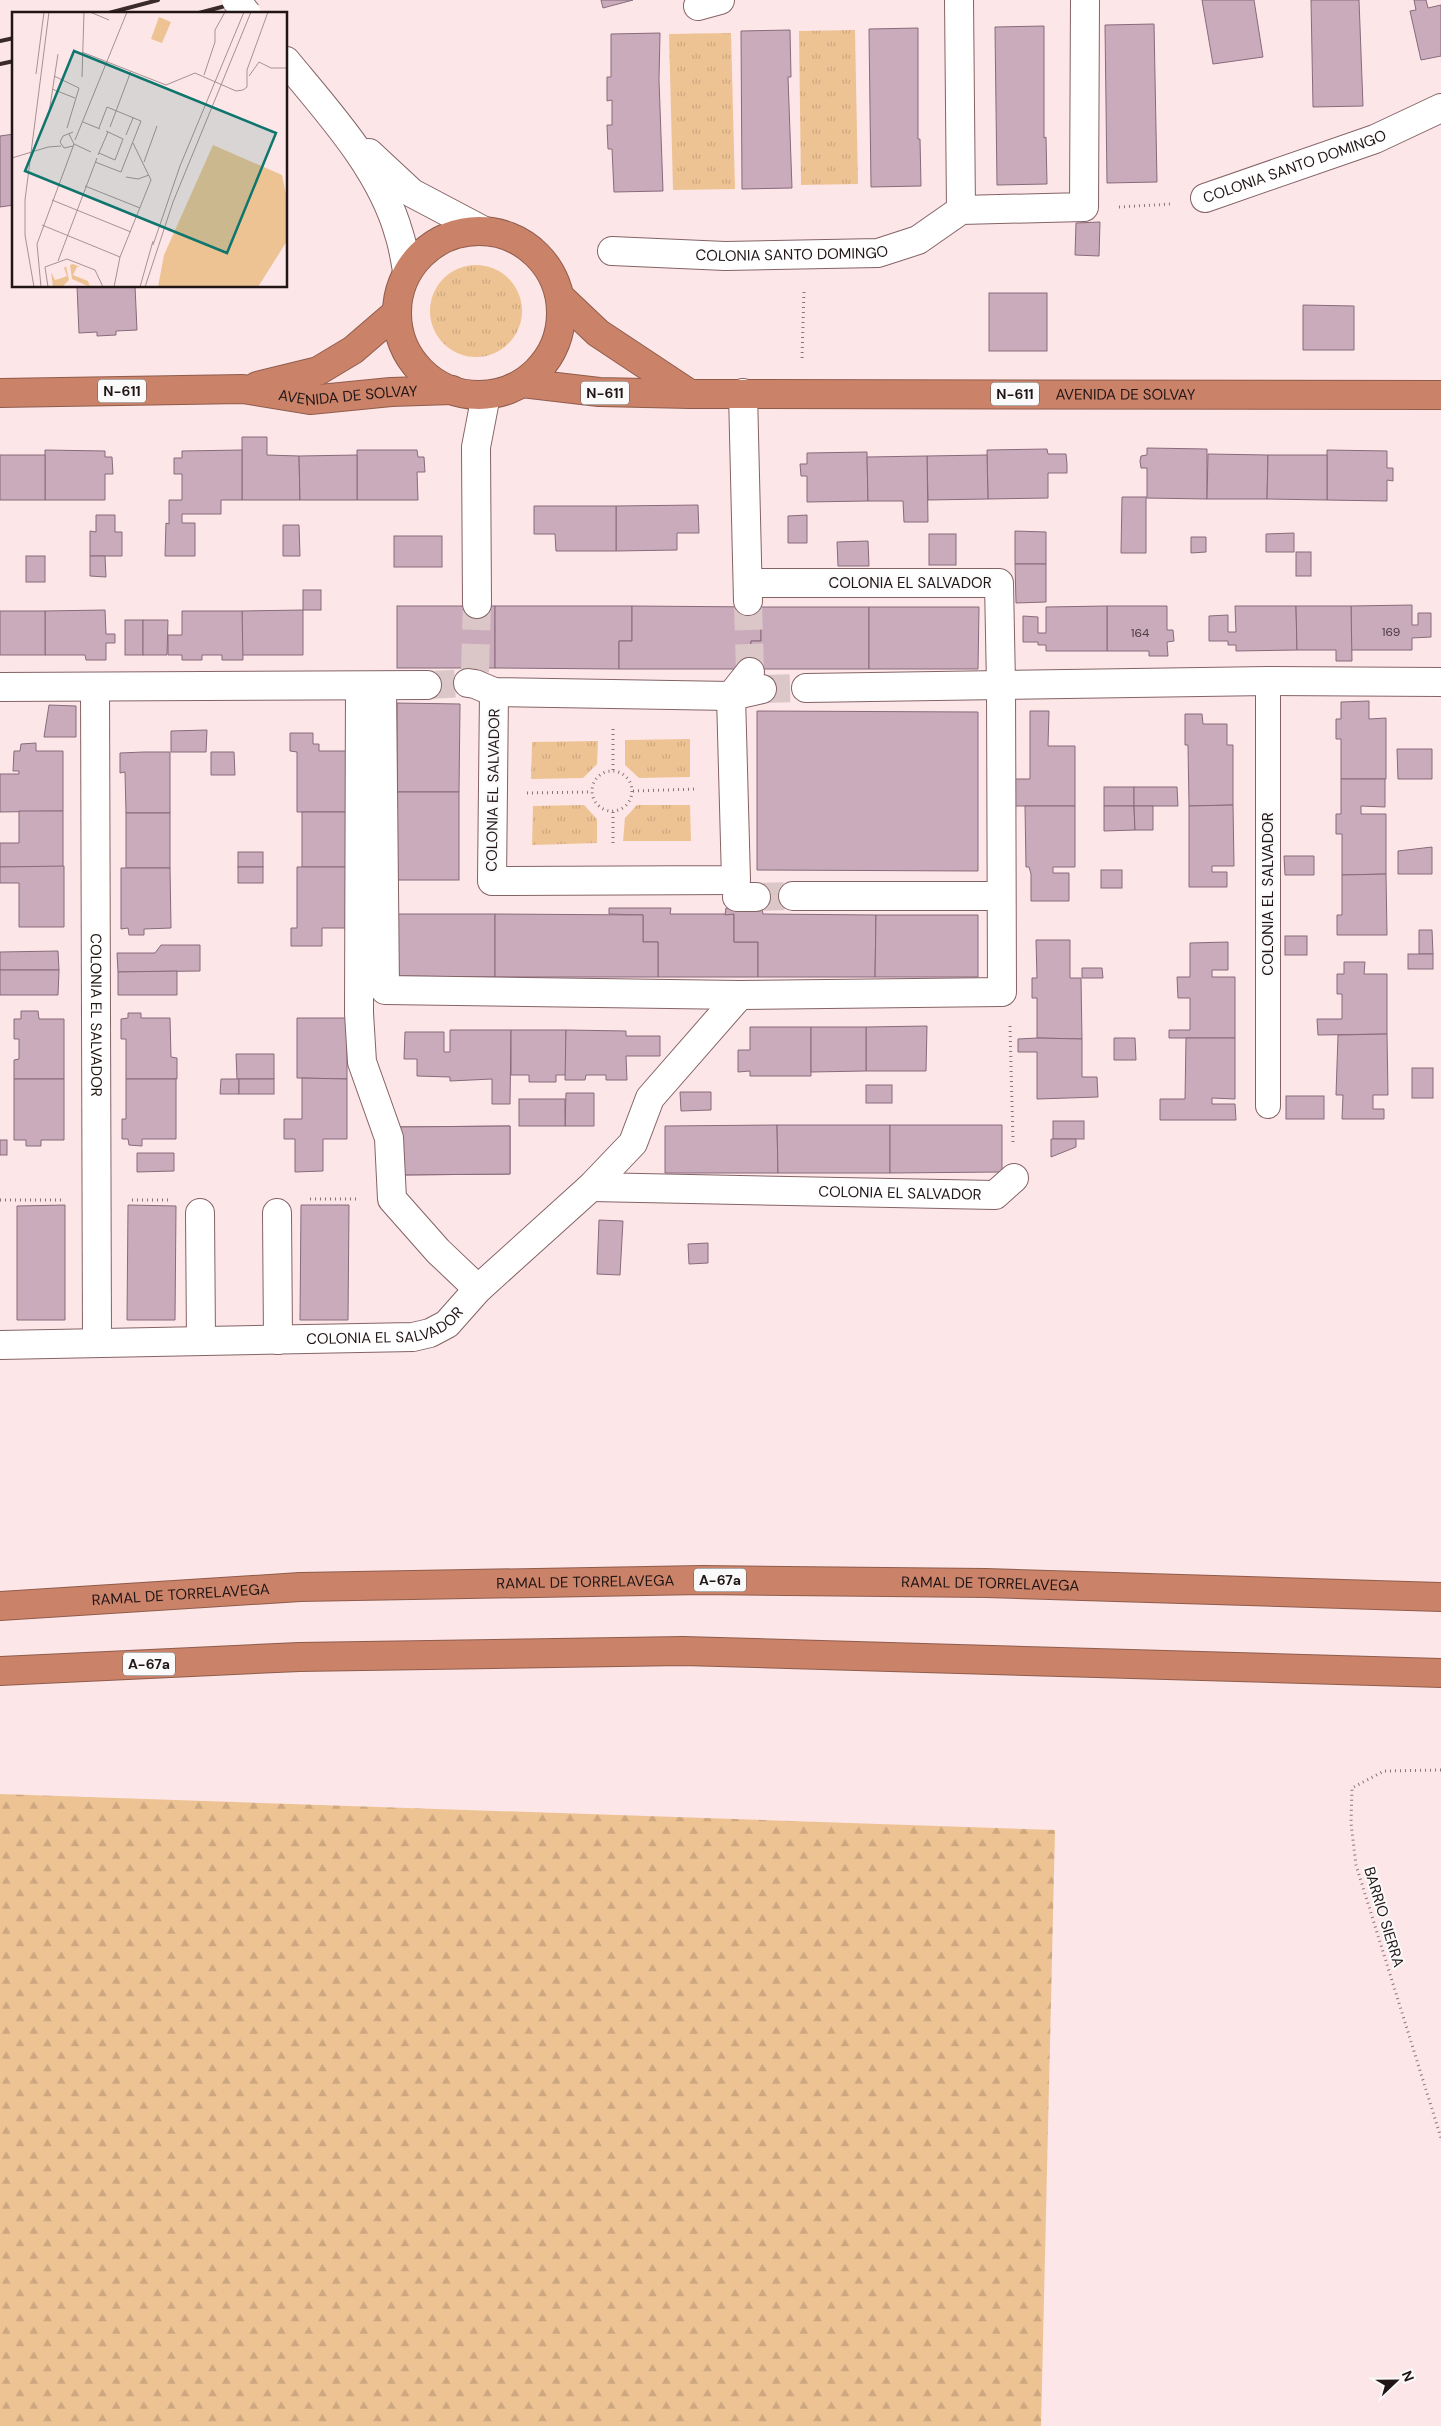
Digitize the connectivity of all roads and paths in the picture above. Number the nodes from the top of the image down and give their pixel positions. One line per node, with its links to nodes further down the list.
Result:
1 (236, 0): 4 (street, bridge)
2 (959, 0): 10 (street)
3 (1079, 1): 9 (street)
4 (245, 12)
5 (288, 63): 7 (street)
6 (1441, 108): 8 (street, COLONIA SANTO DOMINGO)
7 (343, 131): 11 (street); 14 (street)
8 (1205, 198): 9 (path, COLONIA SANTO DOMINGO)
9 (1084, 207): 10 (street)
10 (961, 210): 13 (street, COLONIA SANTO DOMINGO)
11 (484, 230): 14 (highway, N-611); 15 (highway, N-611)
12 (612, 251): 13 (street, COLONIA SANTO DOMINGO)
13 (805, 256): 23 (path)
14 (407, 271): 16 (highway, N-611)
15 (560, 297): 17 (highway, N-611); 22 (highway, N-611)
16 (396, 313): 18 (highway, AVENIDA DE SOLVAY / N-611); 19 (highway, N-611)
17 (522, 383): 22 (highway, AVENIDA DE SOLVAY / N-611); 24 (highway, N-611)
18 (243, 389): 19 (highway, AVENIDA DE SOLVAY / N-611); 20 (highway, AVENIDA DE SOLVAY / N-611)
19 (452, 390): 24 (highway, N-611)
20 (0, 393)
21 (743, 393): 22 (highway, AVENIDA DE SOLVAY / N-611); 23 (highway, AVENIDA DE SOLVAY / N-611); 31 (street, COLONIA EL SALVADOR)
22 (690, 394)
23 (801, 394): 25 (highway, AVENIDA DE SOLVAY / N-611)
24 (486, 395): 26 (street)
25 (1441, 395)
26 (476, 604)
27 (756, 681): 36 (street, COLONIA EL SALVADOR)
28 (1268, 681): 29 (street); 31 (street); 45 (lane, COLONIA EL SALVADOR)
29 (1441, 682)
30 (427, 685): 32 (street)
31 (1001, 685): 35 (street); 42 (street, COLONIA EL SALVADOR)
32 (371, 686): 34 (street); 43 (street); 50 (street, COLONIA EL SALVADOR)
33 (0, 687): 34 (street)
34 (95, 687): 53 (street, COLONIA EL SALVADOR)
35 (806, 688)
36 (731, 696): 37 (street, COLONIA EL SALVADOR); 40 (street, COLONIA EL SALVADOR)
37 (734, 788): 38 (path); 40 (street, COLONIA EL SALVADOR)
38 (633, 790): 39 (path); 39 (path)
39 (591, 792): 40 (path)
40 (493, 793)
41 (793, 896): 42 (street)
42 (1001, 896): 44 (street, COLONIA EL SALVADOR)
43 (739, 988): 44 (street); 47 (street, COLONIA EL SALVADOR)
44 (1002, 992): 46 (path)
45 (1268, 1106)
46 (1014, 1178): 47 (street, COLONIA EL SALVADOR)
47 (591, 1187): 50 (street, COLONIA EL SALVADOR)
48 (200, 1213): 52 (street)
49 (277, 1213): 51 (street, COLONIA EL SALVADOR)
50 (478, 1290): 51 (street, COLONIA EL SALVADOR)
51 (278, 1340): 52 (street, COLONIA EL SALVADOR)
52 (201, 1341): 53 (street, COLONIA EL SALVADOR)
53 (97, 1343): 54 (street, COLONIA EL SALVADOR)
54 (0, 1345)
55 (1441, 1596): 56 (highway, RAMAL DE TORRELAVEGA / A-67a)
56 (0, 1606)
57 (298, 1657): 58 (highway, A-67a); 59 (highway, A-67a); 60 (highway)
58 (0, 1671)
59 (1441, 1673)
60 (0, 1680)
61 (1441, 1770): 62 (path, BARRIO SIERRA)
62 (1441, 2138)

